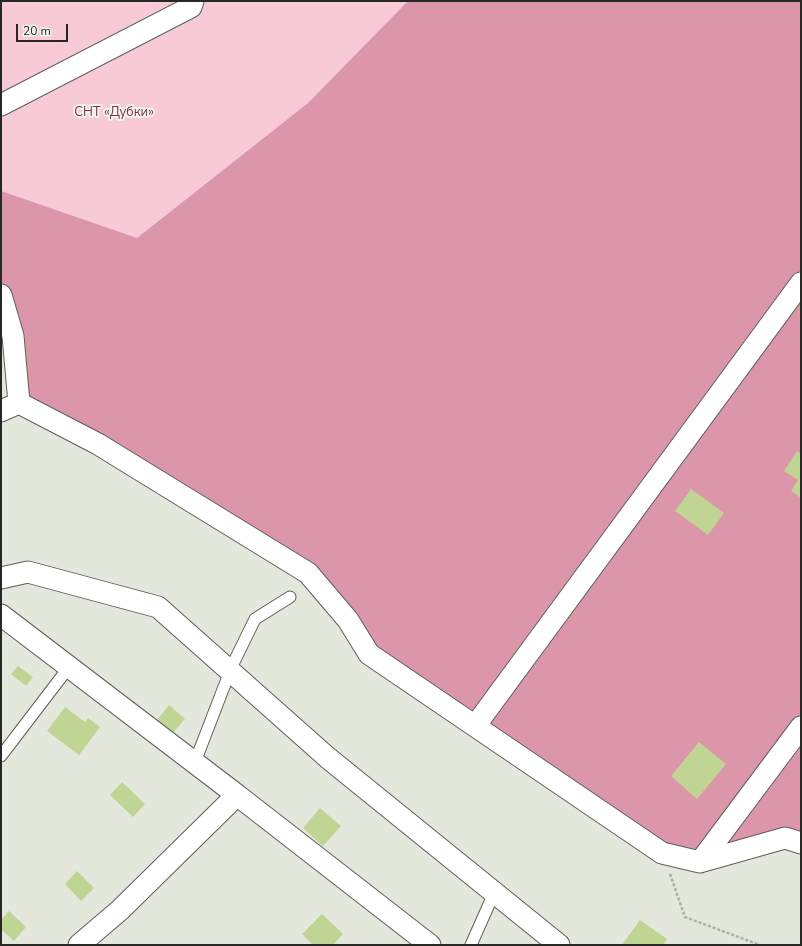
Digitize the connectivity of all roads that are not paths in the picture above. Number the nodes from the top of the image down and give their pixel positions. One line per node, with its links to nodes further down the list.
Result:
1 (193, 1): 2 (street)
2 (1, 105)
3 (801, 284): 10 (street)
4 (1, 295): 5 (street)
5 (10, 407): 10 (street)
6 (1, 578): 17 (street)
7 (290, 597): 13 (lane)
8 (1, 615): 9 (street)
9 (69, 667): 12 (lane); 13 (street)
10 (476, 726): 16 (street)
11 (801, 727): 16 (street)
12 (1, 756)
13 (195, 762): 14 (street)
14 (237, 795): 18 (street); 19 (street)
15 (801, 843): 16 (street)
16 (700, 862)
17 (494, 892): 20 (lane); 21 (street)
18 (79, 945)
19 (430, 945)
20 (471, 945)
21 (559, 945)

